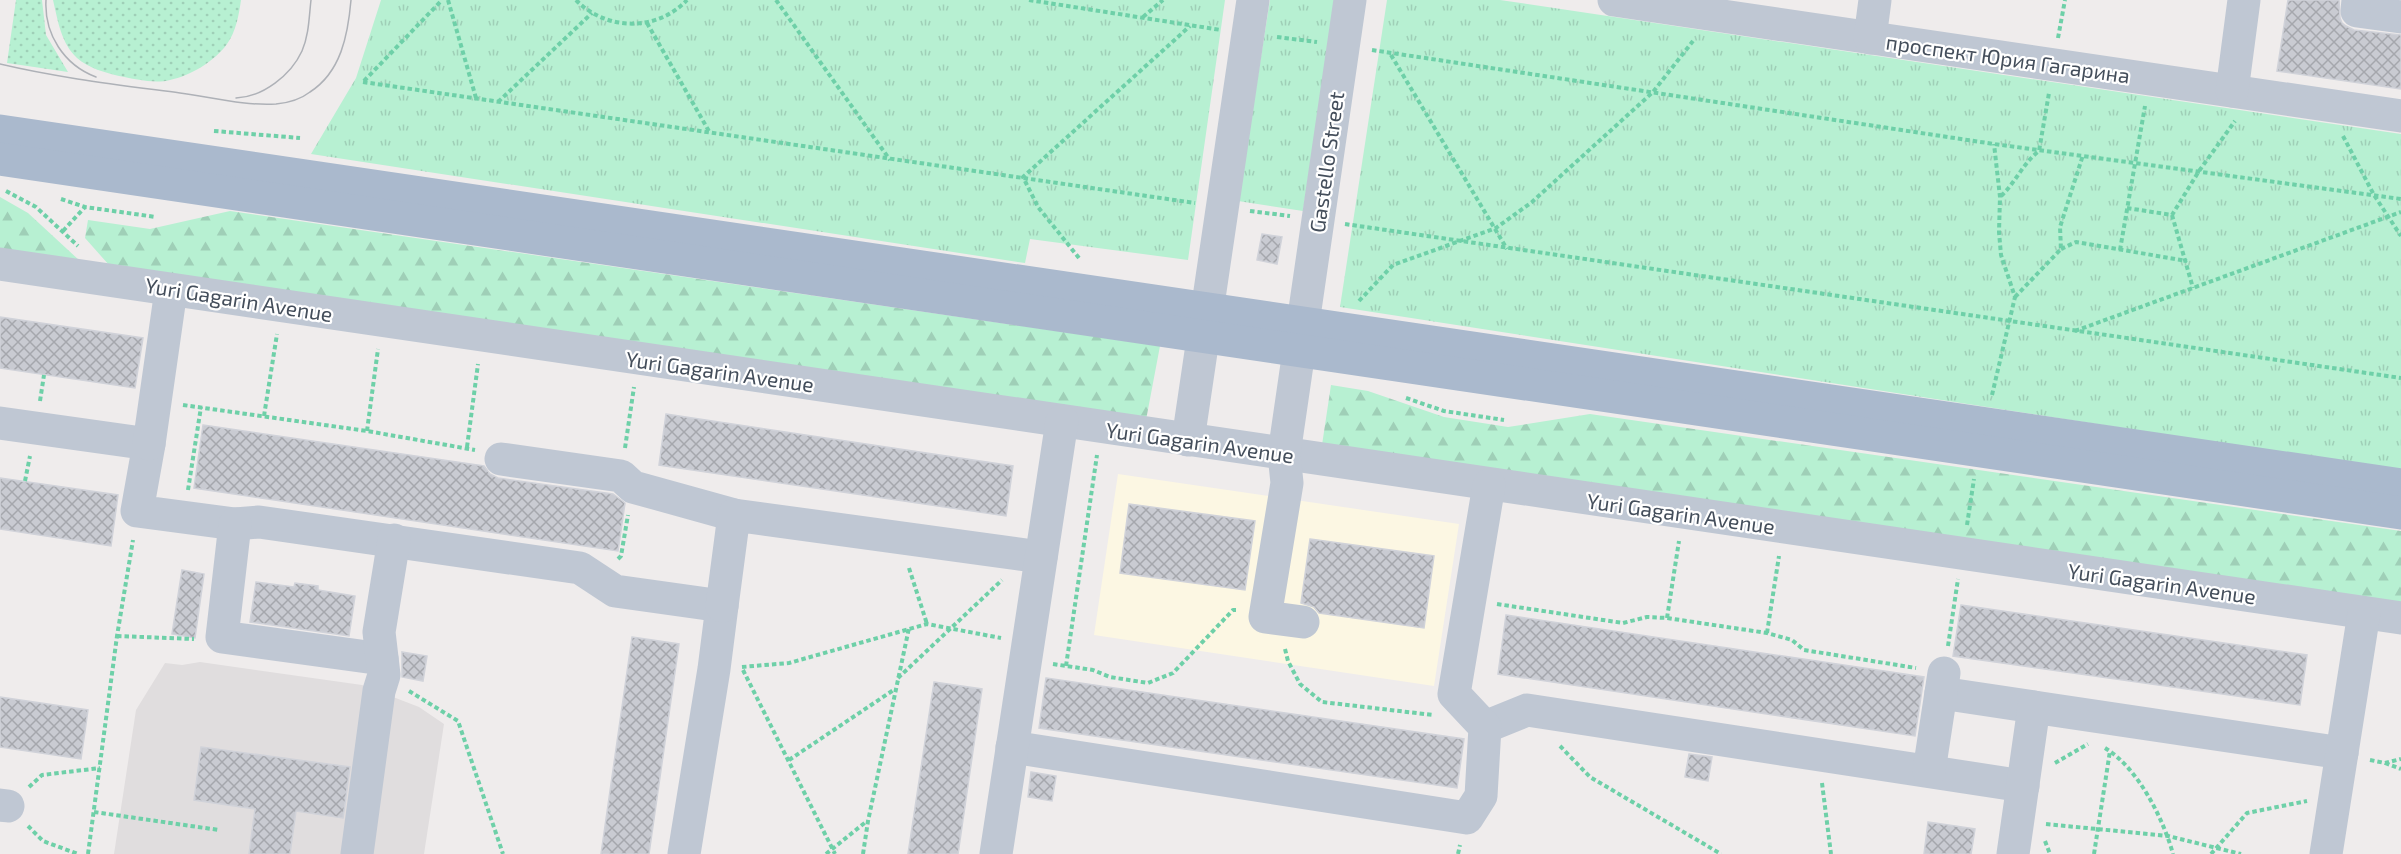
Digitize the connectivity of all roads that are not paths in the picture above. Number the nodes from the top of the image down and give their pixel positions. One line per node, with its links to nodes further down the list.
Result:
1 (1253, 0): 15 (street)
2 (1350, 0): 16 (street, Gastello Street)
3 (1614, 0): 8 (street, проспект Юрия Гагарина)
4 (1875, 0): 8 (street)
5 (2244, 0): 9 (street)
6 (2358, 0): 7 (street)
7 (2401, 17)
8 (1870, 38): 9 (street, проспект Юрия Гагарина)
9 (2243, 93): 10 (street, проспект Юрия Гагарина)
10 (2401, 116)
11 (0, 131): 15 (main road)
12 (0, 159): 15 (main road)
13 (0, 264): 14 (street, Yuri Gagarin Avenue)
14 (171, 290): 17 (street, Yuri Gagarin Avenue); 20 (street)
15 (1205, 323): 16 (main road); 19 (street)
16 (1301, 337): 21 (street); 24 (main road); 25 (main road)
17 (1062, 421): 19 (street, Yuri Gagarin Avenue); 29 (street)
18 (0, 423): 20 (street)
19 (1188, 440): 21 (street, Yuri Gagarin Avenue)
20 (149, 444): 27 (street)
21 (1284, 454): 23 (street, Yuri Gagarin Avenue); 33 (street)
22 (501, 459): 26 (street)
23 (1489, 485): 31 (street, Yuri Gagarin Avenue); 36 (street)
24 (2401, 485)
25 (2401, 513)
26 (734, 515): 29 (street); 30 (street)
27 (235, 524): 28 (street); 34 (street)
28 (394, 540): 30 (street); 34 (street)
29 (1034, 556): 37 (street)
30 (722, 606): 42 (street)
31 (2364, 613): 32 (street, Yuri Gagarin Avenue); 38 (street)
32 (2401, 618)
33 (1282, 619)
34 (383, 667): 41 (street)
35 (2034, 707): 38 (street); 39 (street); 40 (street)
36 (1485, 727): 37 (street); 39 (street)
37 (1012, 747): 43 (street)
38 (2342, 753): 45 (street)
39 (1929, 771): 40 (street)
40 (2023, 786): 44 (street)
41 (357, 854)
42 (684, 854)
43 (996, 854)
44 (2013, 854)
45 (2326, 854)

